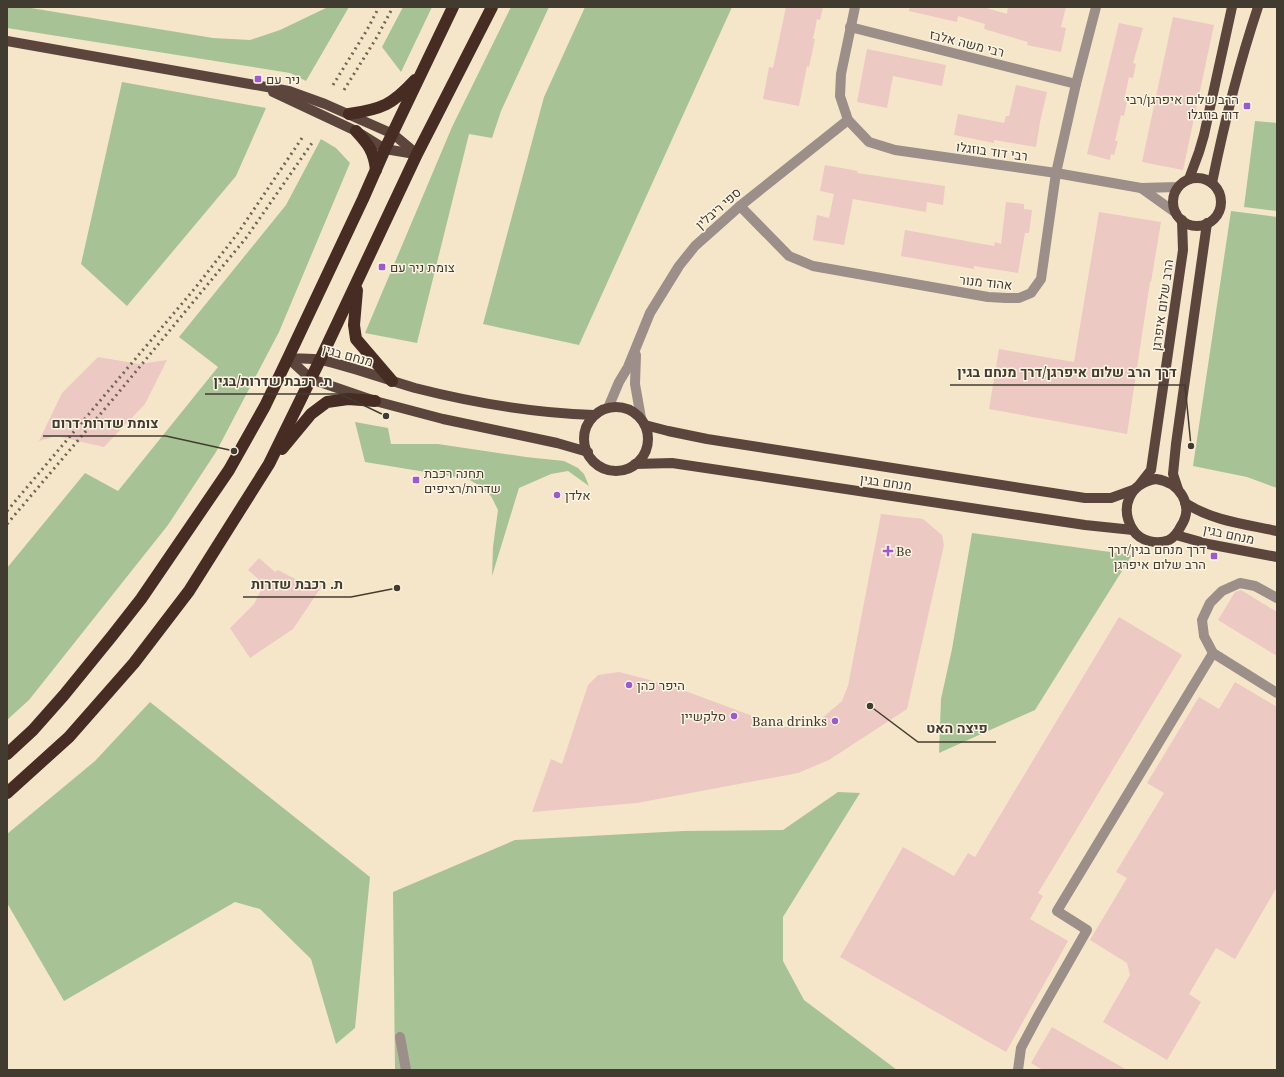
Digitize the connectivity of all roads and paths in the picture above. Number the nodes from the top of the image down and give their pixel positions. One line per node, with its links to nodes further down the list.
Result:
1 (454, 7): 9 (highway)
2 (492, 7): 17 (highway)
3 (855, 7): 7 (street)
4 (1096, 7): 11 (street, אהוד מנור)
5 (1232, 7): 20 (main road)
6 (1258, 7): 21 (main road)
7 (850, 27): 11 (street, רבי משה אלבז); 13 (street)
8 (7, 41): 10 (main road)
9 (424, 70): 12 (highway); 15 (highway)
10 (239, 82): 12 (main road); 14 (main road)
11 (1076, 84): 19 (street, אהוד מנור)
12 (348, 114): 15 (main road)
13 (848, 120): 19 (street, רבי דוד בוזגלו); 24 (street, ספי ריבלין)
14 (356, 131): 16 (main road); 18 (highway)
15 (393, 134): 16 (highway); 17 (main road)
16 (385, 149): 17 (main road); 18 (highway)
17 (417, 154): 27 (highway)
18 (376, 170): 29 (highway)
19 (1056, 173): 23 (street, רבי דוד בוזגלו); 24 (street, אהוד מנור)
20 (1189, 179): 21 (main road); 22 (main road)
21 (1212, 183): 26 (main road)
22 (1178, 187): 23 (street, רבי דוד בוזגלו); 25 (main road)
23 (1142, 188): 25 (street, רבי דוד בוזגלו)
24 (740, 206): 28 (street, ספי ריבלין)
25 (1179, 216): 26 (main road); 40 (main road, הרב שלום איפרגן)
26 (1207, 223): 41 (main road)
27 (358, 280): 30 (highway); 32 (highway)
28 (637, 343): 34 (street, ספי ריבלין); 36 (street, ספי ריבלין)
29 (288, 358): 30 (main road, מנחם בגין); 31 (main road); 50 (highway)
30 (320, 360): 31 (highway); 32 (main road, מנחם בגין)
31 (311, 379): 33 (main road); 38 (highway)
32 (392, 381): 35 (main road, מנחם בגין)
33 (375, 401): 37 (main road); 38 (highway)
34 (608, 408): 35 (main road); 36 (main road)
35 (594, 415): 37 (main road)
36 (643, 421): 39 (main road); 40 (main road, מנחם בגין)
37 (588, 452): 39 (main road)
38 (269, 464): 51 (highway)
39 (635, 464): 43 (main road, מנחם בגין)
40 (1137, 487): 41 (main road); 43 (main road)
41 (1178, 489): 42 (main road)
42 (1185, 503): 44 (main road, מנחם בגין); 45 (main road)
43 (1133, 530): 45 (main road)
44 (1277, 531)
45 (1176, 535): 46 (main road, מנחם בגין)
46 (1277, 557)
47 (1277, 598): 48 (street)
48 (1213, 653): 49 (street); 54 (street)
49 (1277, 693)
50 (7, 754)
51 (7, 793)
52 (400, 1037): 53 (street)
53 (406, 1070)
54 (1018, 1070)

